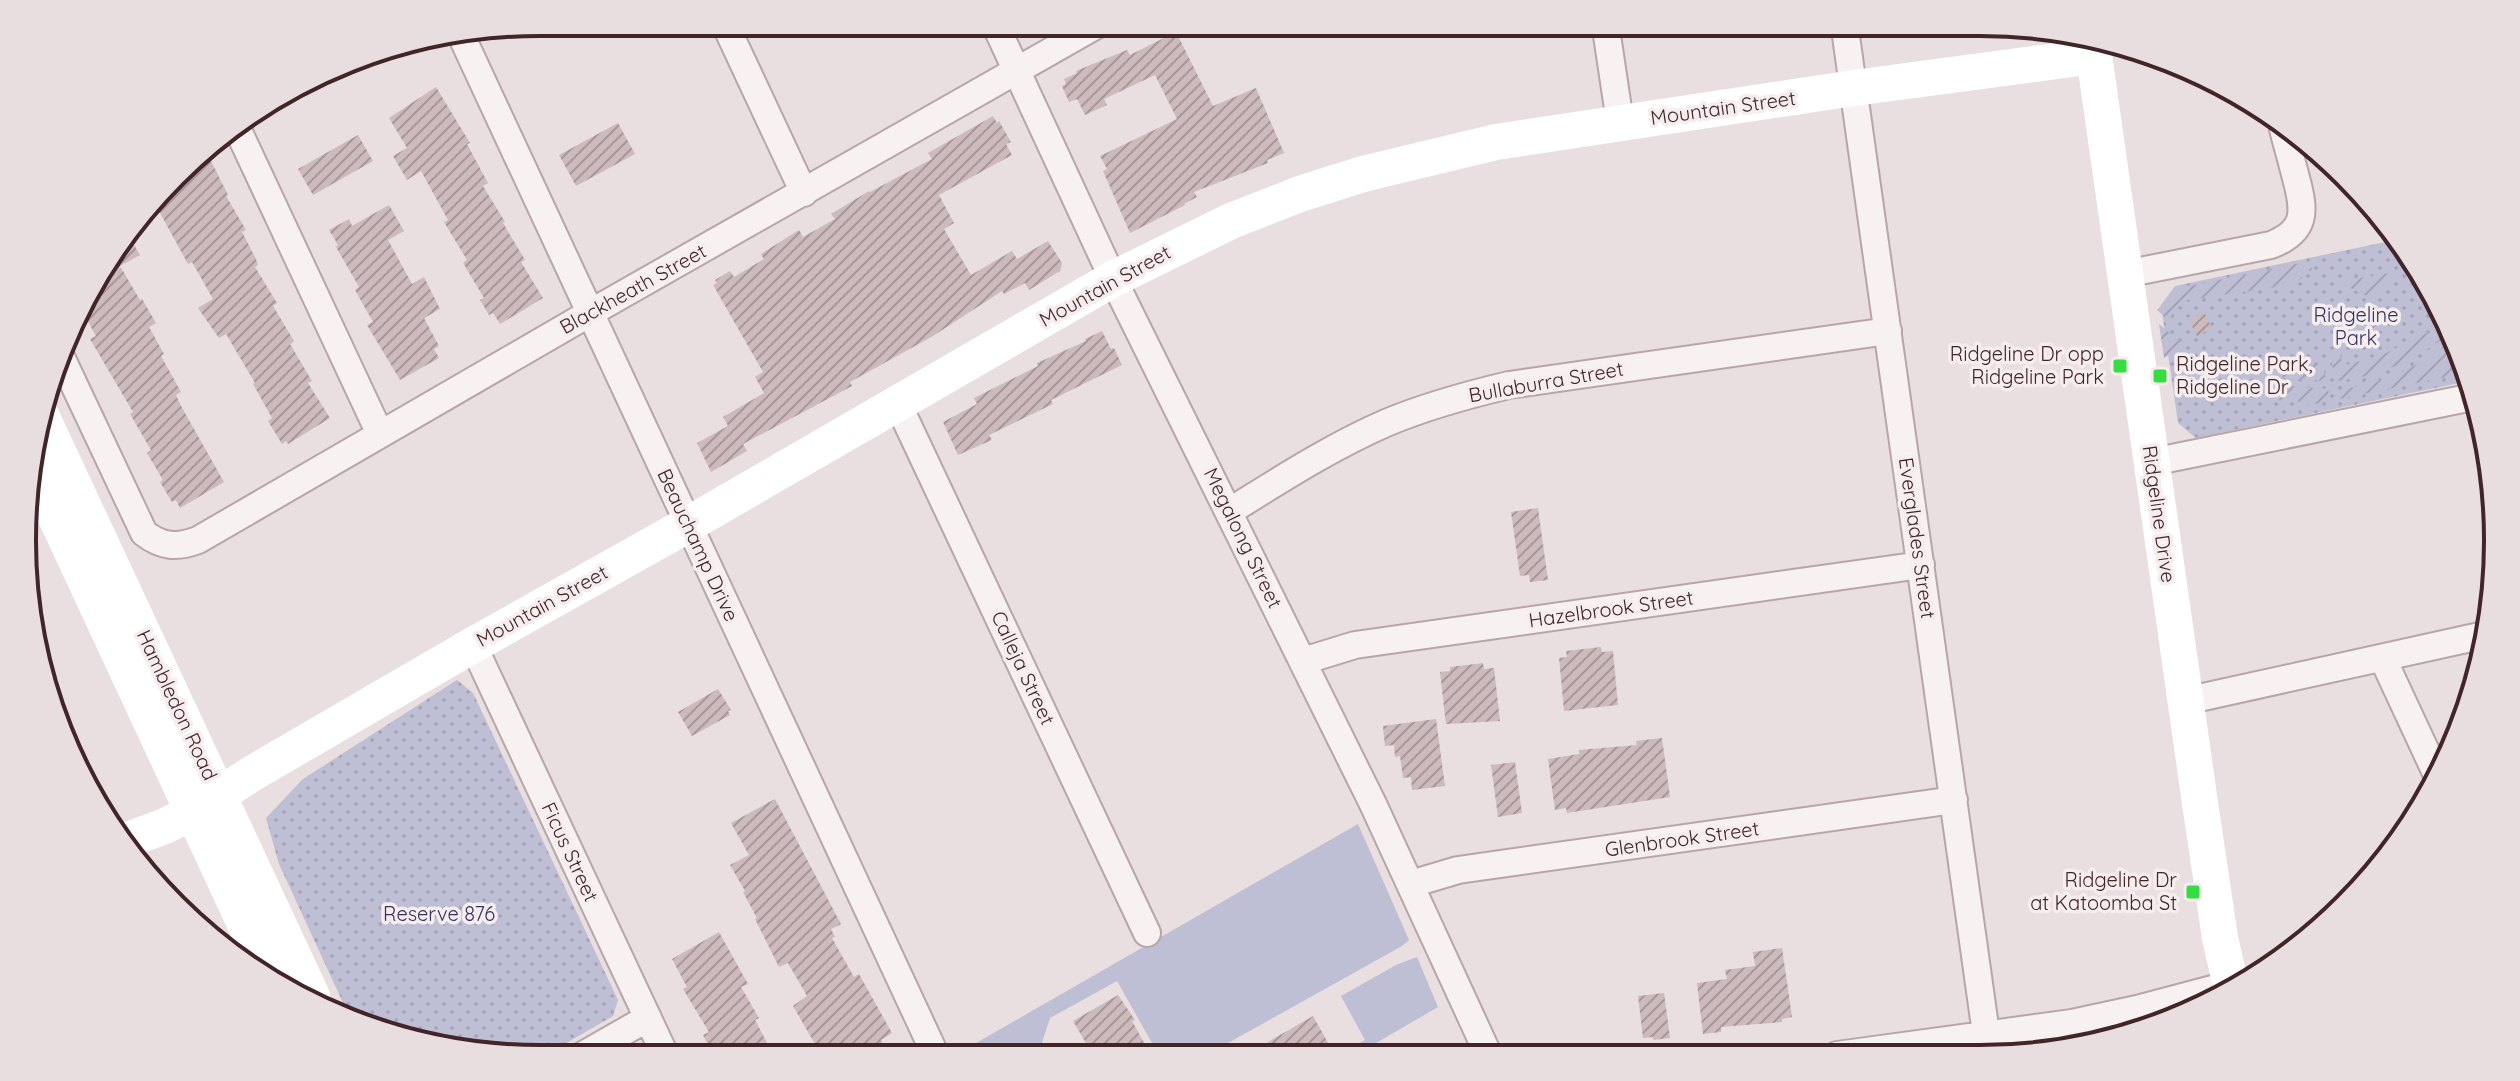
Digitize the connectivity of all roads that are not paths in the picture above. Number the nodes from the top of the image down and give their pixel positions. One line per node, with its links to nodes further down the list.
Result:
1 (731, 36): 14 (street)
2 (1001, 36): 9 (street, Megalong Street)
3 (1077, 36): 9 (street, Blackheath Street)
4 (1607, 36): 11 (street)
5 (1846, 36): 10 (street, Everglades Street)
6 (464, 42): 17 (street, Beauchamp Drive)
7 (2090, 49): 10 (street, Mountain Street)
8 (2093, 49): 15 (street, Ridgeline Drive)
9 (1017, 70): 14 (street, Blackheath Street); 16 (street, Megalong Street)
10 (1854, 88): 11 (street, Mountain Street); 18 (street, Everglades Street)
11 (1620, 122): 16 (street, Mountain Street)
12 (240, 135): 23 (street)
13 (2286, 139): 15 (street)
14 (804, 193): 17 (street, Blackheath Street)
15 (2125, 274): 24 (street, Ridgeline Drive)
16 (1113, 279): 21 (street, Mountain Street); 26 (street, Megalong Street)
17 (590, 313): 23 (street, Blackheath Street); 27 (street, Beauchamp Drive)
18 (1888, 331): 26 (street, Bullaburra Street); 28 (street, Everglades Street)
19 (66, 368): 23 (street, Blackheath Street)
20 (2464, 399): 24 (street)
21 (898, 404): 27 (street, Mountain Street); 39 (street, Calleja Street)
22 (48, 432): 36 (street, Hambledon Road)
23 (380, 434)
24 (2152, 462): 33 (street, Ridgeline Drive)
25 (40, 480): 36 (street, Hambledon Road)
26 (1230, 511): 32 (street, Megalong Street)
27 (689, 524): 30 (street, Mountain Street); 47 (street, Beauchamp Drive)
28 (1921, 565): 32 (street, Hazelbrook Street); 35 (street, Everglades Street)
29 (2474, 637): 31 (street)
30 (473, 645): 36 (street, Mountain Street); 44 (street, Ficus Street)
31 (2383, 659): 33 (street); 34 (street)
32 (1303, 661): 38 (street, Megalong Street)
33 (2185, 701): 41 (street, Ridgeline Drive)
34 (2432, 764)
35 (1954, 800): 38 (street, Glenbrook Street); 49 (street, Everglades Street)
36 (207, 804): 37 (street, Mountain Street); 40 (street, Hambledon Road); 42 (street, Hambledon Road)
37 (133, 838)
38 (1411, 884): 48 (street, Megalong Street)
39 (1147, 933)
40 (264, 962)
41 (2229, 978)
42 (307, 988)
43 (2206, 991): 50 (street)
44 (648, 1018): 45 (street); 46 (street, Ficus Street)
45 (601, 1045)
46 (661, 1045)
47 (931, 1045)
48 (1484, 1045)
49 (1988, 1045)
50 (1989, 1045)

